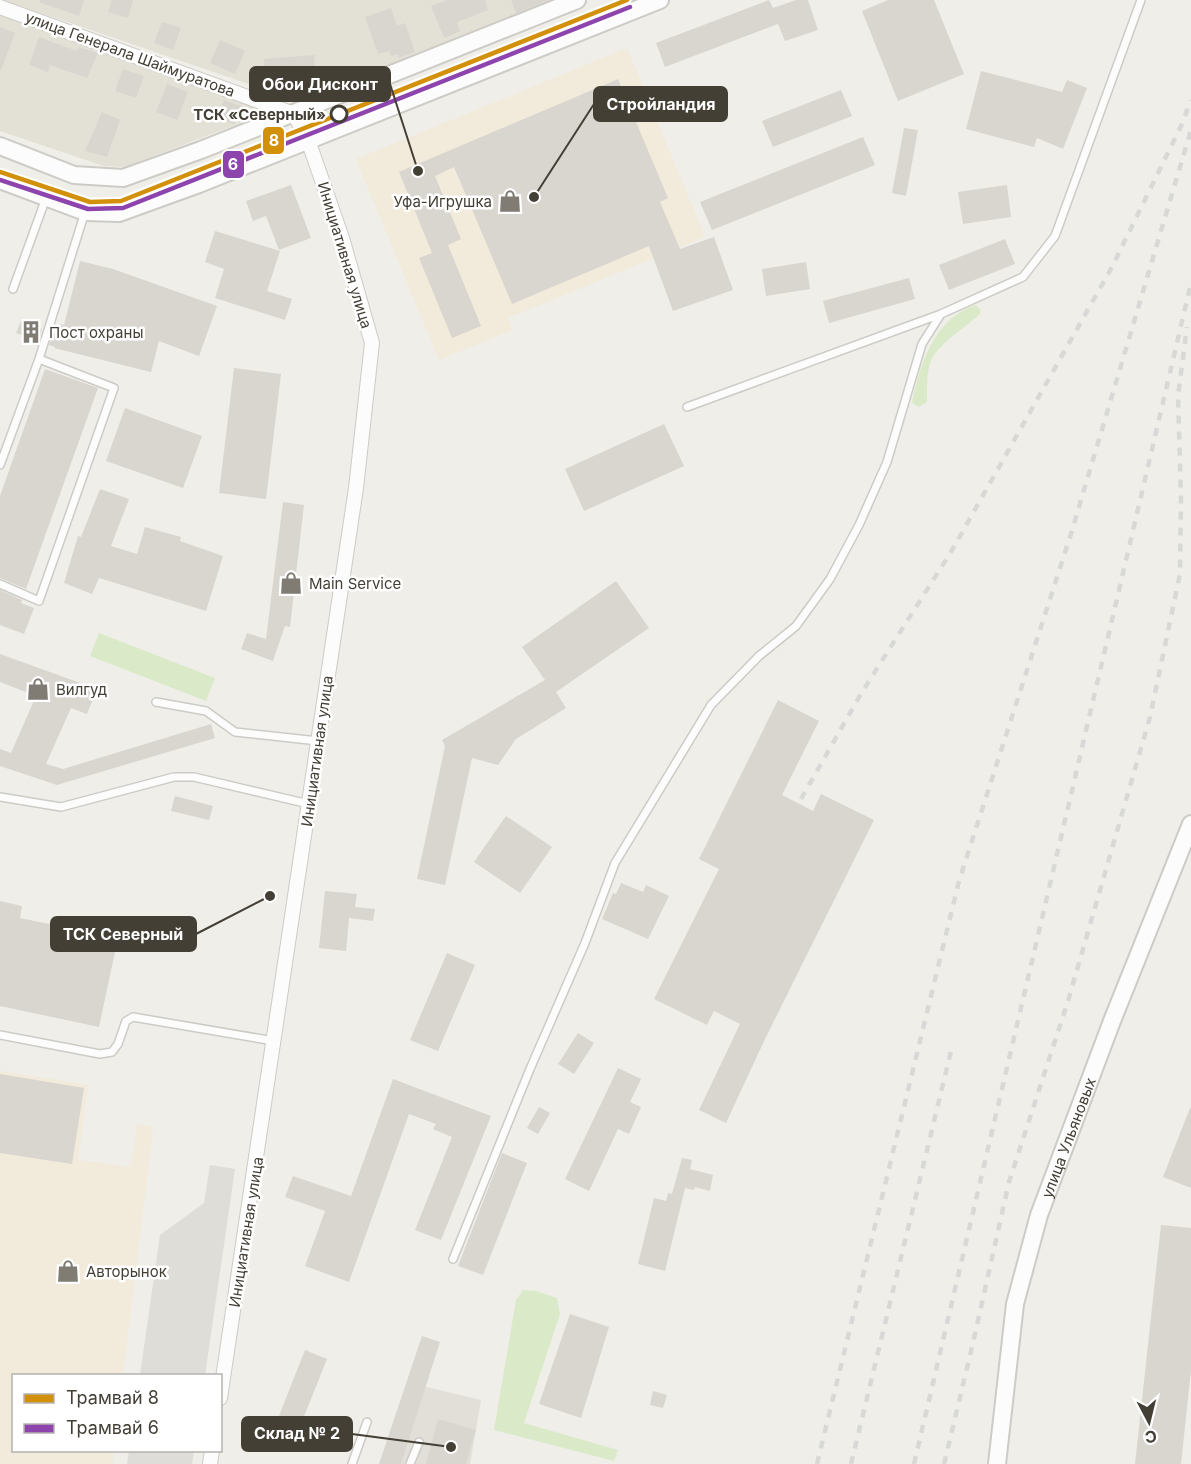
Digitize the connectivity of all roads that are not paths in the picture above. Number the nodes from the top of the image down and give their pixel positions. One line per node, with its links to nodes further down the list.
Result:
1 (577, 0): 5 (street)
2 (660, 0): 6 (street)
3 (1141, 0): 12 (lane)
4 (0, 7): 5 (street, улица Генерала Шаймуратова)
5 (294, 114): 6 (street, Инициативная улица); 7 (street)
6 (308, 140): 10 (street); 18 (street, Инициативная улица)
7 (0, 146)
8 (0, 180): 9 (street)
9 (46, 198): 10 (street); 11 (lane)
10 (85, 212): 13 (lane)
11 (13, 289)
12 (941, 314): 14 (lane); 25 (lane)
13 (39, 359): 15 (lane); 16 (lane)
14 (687, 407)
15 (0, 465)
16 (0, 584)
17 (156, 702): 18 (lane)
18 (318, 741): 20 (street, Инициативная улица)
19 (0, 797): 20 (lane)
20 (309, 804): 24 (street, Инициативная улица)
21 (1191, 824): 22 (street, улица Ульяновых)
22 (1187, 846): 31 (street, улица Ульяновых)
23 (0, 1035): 24 (lane)
24 (274, 1041): 26 (street, Инициативная улица)
25 (453, 1259)
26 (222, 1385)
27 (367, 1422): 29 (lane)
28 (419, 1442): 30 (lane)
29 (352, 1464)
30 (410, 1464)
31 (998, 1464)

